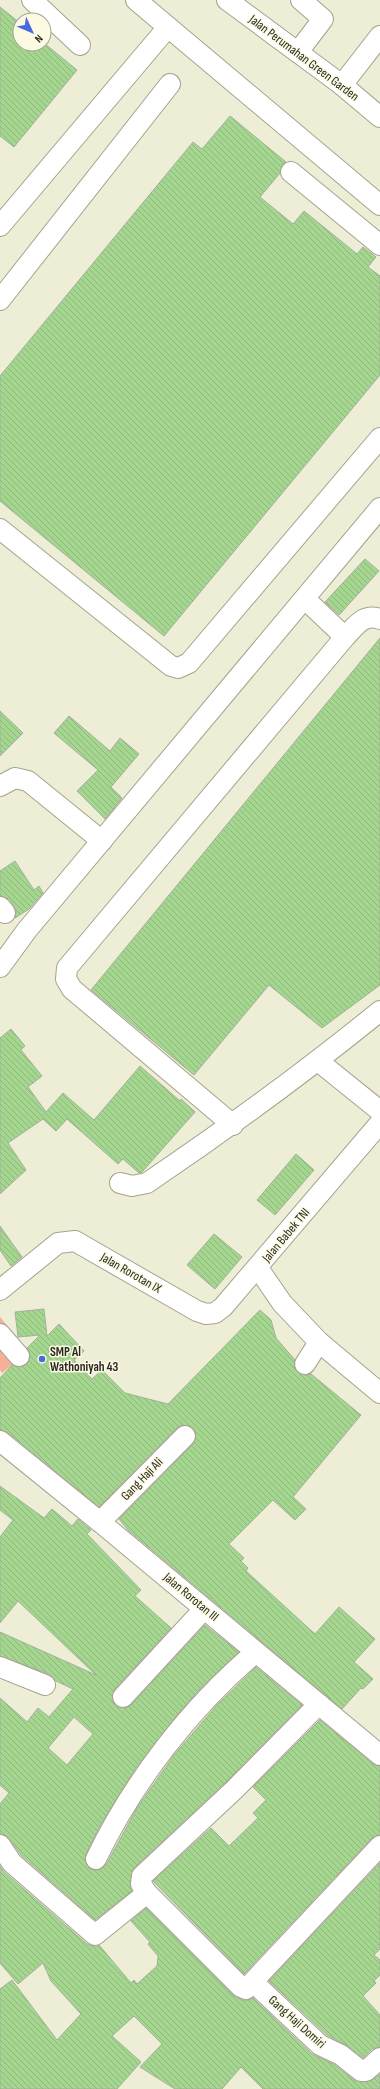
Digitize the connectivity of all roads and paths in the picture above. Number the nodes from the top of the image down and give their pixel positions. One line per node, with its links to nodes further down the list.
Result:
1 (32, 0): 7 (street)
2 (136, 0): 5 (street)
3 (227, 0): 8 (street, Jalan Perumahan Green Garden)
4 (301, 0): 8 (street)
5 (168, 27): 13 (street); 14 (street)
6 (380, 36): 10 (street)
7 (80, 45)
8 (298, 52): 10 (street, Jalan Perumahan Green Garden)
9 (170, 84): 16 (street)
10 (342, 85): 11 (street, Jalan Perumahan Green Garden)
11 (380, 117)
12 (291, 172): 15 (street)
13 (380, 205)
14 (0, 226)
15 (380, 245)
16 (0, 300)
17 (380, 438): 19 (street)
18 (380, 508): 20 (street)
19 (0, 529)
20 (305, 599): 22 (street); 24 (street)
21 (380, 619): 22 (street)
22 (345, 637): 30 (street)
23 (0, 786): 24 (street)
24 (102, 841): 25 (street)
25 (0, 967)
26 (380, 1011): 27 (street)
27 (318, 1061): 28 (street); 30 (street)
28 (380, 1111)
29 (380, 1123): 32 (street, Jalan Babek TNI)
30 (233, 1125): 31 (street)
31 (120, 1183)
32 (258, 1268): 33 (street, Jalan Rorotan IX); 35 (street, Jalan Babek TNI)
33 (0, 1290)
34 (0, 1334): 36 (street)
35 (319, 1342): 37 (street); 38 (street, Jalan Babek TNI)
36 (19, 1356)
37 (305, 1364)
38 (380, 1393)
39 (185, 1436): 41 (street, Gang Haji Ali)
40 (0, 1441): 41 (street, Jalan Rorotan III)
41 (100, 1522): 42 (street, Jalan Rorotan III)
42 (204, 1609): 43 (street, Jalan Rorotan III); 46 (street)
43 (256, 1652): 47 (street, Jalan Rorotan III); 51 (street)
44 (0, 1667): 45 (street)
45 (45, 1685)
46 (123, 1697)
47 (319, 1704): 48 (street, Jalan Rorotan III); 52 (street)
48 (380, 1755)
49 (0, 1845): 52 (street)
50 (380, 1846): 53 (street)
51 (96, 1859)
52 (147, 1893): 53 (street)
53 (254, 1983): 54 (street, Gang Haji Domiri)
54 (380, 2058)

